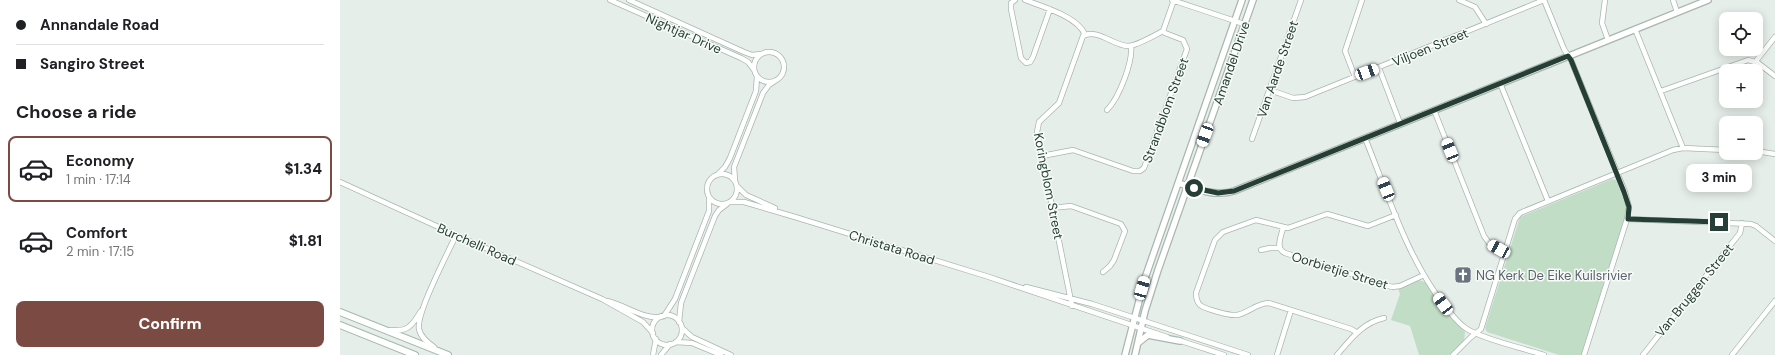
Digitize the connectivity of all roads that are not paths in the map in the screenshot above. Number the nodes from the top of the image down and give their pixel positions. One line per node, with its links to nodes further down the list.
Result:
1 (610, 0): 30 (street, Nightjar Drive)
2 (629, 0): 26 (street, Nightjar Drive)
3 (1014, 0): 15 (street)
4 (1025, 0): 15 (street)
5 (1173, 0): 17 (street); 21 (street)
6 (1242, 0): 17 (street, Amandel Drive)
7 (1253, 0): 18 (street, Amandel Drive)
8 (1302, 0): 36 (street, Van Aarde Street)
9 (1362, 0): 33 (street)
10 (1459, 0): 19 (street)
11 (1544, 0): 19 (street, Viljoen Street); 27 (street)
12 (1605, 0): 24 (street)
13 (1672, 0): 16 (street)
14 (1708, 0): 16 (street)
15 (1050, 9): 22 (street)
16 (1677, 12): 20 (street)
17 (1235, 21): 18 (street); 52 (street, Amandel Drive)
18 (1244, 24): 54 (street, Amandel Drive)
19 (1486, 24): 29 (street, Viljoen Street)
20 (1635, 29): 24 (street); 37 (street)
21 (1163, 31): 25 (street); 47 (street, Strandblom Street)
22 (1085, 35): 25 (street); 47 (street, Koringblom Street)
23 (1775, 37): 28 (street)
24 (1608, 40): 27 (street)
25 (1131, 46): 38 (street)
26 (761, 54): 30 (street); 34 (street)
27 (1568, 56): 35 (street); 48 (street)
28 (1756, 61): 32 (street); 37 (street)
29 (1379, 68): 33 (street, Viljoen Street); 40 (street)
30 (754, 70): 31 (street)
31 (757, 76): 34 (street); 49 (street)
32 (1775, 76)
33 (1355, 77): 36 (street, Viljoen Street)
34 (775, 81): 51 (street)
35 (1500, 83): 39 (street); 57 (street)
36 (1270, 90): 41 (street, Van Aarde Street)
37 (1661, 91): 43 (street)
38 (1107, 110)
39 (1434, 110): 40 (street); 69 (street)
40 (1400, 123): 42 (street)
41 (1252, 138)
42 (1365, 138): 54 (street); 60 (street)
43 (1683, 148): 44 (street); 48 (street)
44 (1719, 150)
45 (1763, 152): 46 (street)
46 (1775, 154)
47 (1042, 156): 59 (street, Koringblom Street)
48 (1616, 173): 57 (street); 62 (street)
49 (717, 175): 51 (street); 56 (street)
50 (340, 182): 55 (street, Burchelli Road)
51 (735, 183): 58 (street); 61 (street, Christata Road)
52 (1179, 183): 54 (street); 81 (street, Amandel Drive)
53 (340, 185): 55 (street, Burchelli Road)
54 (1188, 186): 83 (street, Amandel Drive)
55 (354, 188): 65 (street, Burchelli Road)
56 (709, 198): 58 (street); 80 (street)
57 (1548, 201): 69 (street)
58 (728, 203): 61 (street, Christata Road); 84 (street)
59 (1052, 208): 70 (street); 74 (street, Koringblom Street)
60 (1396, 215): 64 (street); 71 (street)
61 (795, 217): 72 (street, Christata Road)
62 (1628, 219): 63 (street); 112 (street)
63 (1742, 223): 66 (street); 113 (street, Van Bruggen Street)
64 (1283, 228): 67 (street, Oorbietjie Street); 78 (street)
65 (456, 235): 73 (street, Burchelli Road); 77 (street)
66 (1775, 241)
67 (1280, 248): 68 (street, Oorbietjie Street); 71 (street, Oorbietjie Street)
68 (1261, 250)
69 (1505, 252): 92 (street)
70 (1103, 272)
71 (1424, 275): 92 (street)
72 (989, 277): 74 (street, Christata Road); 76 (street, Christata Road)
73 (602, 299): 80 (street, Burchelli Road); 91 (street, Burchelli Road)
74 (1070, 299): 76 (street, Koringblom Street); 81 (street)
75 (1775, 301): 114 (street)
76 (1072, 306): 86 (street)
77 (423, 308): 89 (street); 98 (street)
78 (1291, 310): 90 (street); 108 (street)
79 (340, 312): 89 (main road)
80 (663, 316): 84 (street); 91 (street)
81 (1134, 318): 83 (street); 86 (street, Amandel Drive)
82 (1384, 318): 90 (street)
83 (1143, 320): 87 (street, Amandel Drive); 107 (street)
84 (679, 322): 88 (street)
85 (340, 325): 99 (main road)
86 (1132, 325): 87 (street); 104 (street, Amandel Drive)
87 (1141, 327): 94 (street); 97 (street, Amandel Drive)
88 (682, 328): 95 (street); 103 (street)
89 (382, 330): 98 (main road)
90 (1356, 332): 109 (street)
91 (653, 333): 93 (street)
92 (1476, 333): 110 (street); 111 (street)
93 (656, 339): 96 (street); 100 (street)
94 (1180, 341): 97 (street); 106 (street)
95 (676, 342): 96 (street); 102 (street)
96 (670, 344): 101 (street)
97 (1137, 345): 105 (street, Amandel Drive)
98 (446, 354)
99 (415, 355)
100 (653, 355)
101 (661, 355)
102 (721, 355)
103 (731, 355)
104 (1125, 355)
105 (1135, 355)
106 (1224, 355)
107 (1248, 355)
108 (1277, 355)
109 (1337, 355)
110 (1453, 355)
111 (1544, 355)
112 (1584, 355)
113 (1642, 355)
114 (1732, 355)

